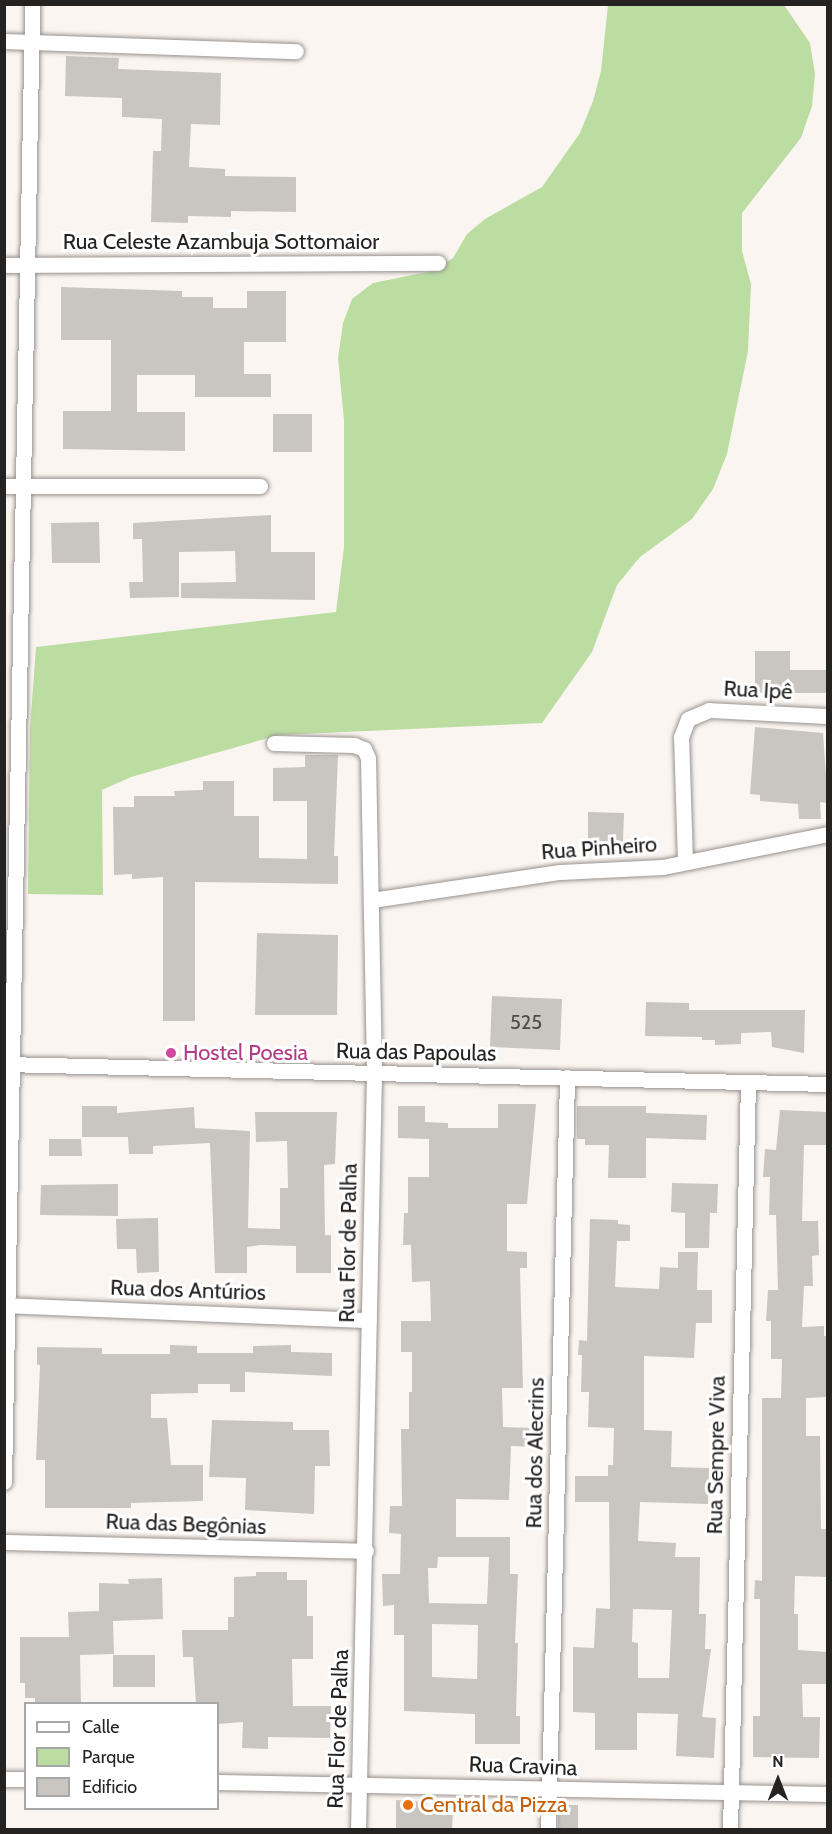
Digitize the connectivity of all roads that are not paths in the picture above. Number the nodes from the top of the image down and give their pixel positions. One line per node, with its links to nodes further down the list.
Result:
1 (32, 4): 3 (street)
2 (4, 40): 3 (street)
3 (31, 41): 4 (street); 7 (street)
4 (296, 51)
5 (438, 263): 7 (street, Rua Celeste Azambuja Sottomaior)
6 (4, 265): 7 (street, Rua Celeste Azambuja Sottomaior)
7 (27, 266): 9 (street)
8 (4, 486): 9 (street)
9 (22, 486): 10 (street); 16 (street)
10 (260, 486)
11 (828, 716): 14 (street, Rua Ipê)
12 (274, 743): 15 (street, Rua Flor de Palha)
13 (828, 834): 14 (street, Rua Pinheiro)
14 (685, 862): 15 (street, Rua Pinheiro)
15 (372, 900): 17 (street, Rua Flor de Palha)
16 (9, 1064): 17 (street, Rua das Papoulas); 21 (street)
17 (374, 1074): 18 (street, Rua das Papoulas); 22 (street, Rua Flor de Palha)
18 (567, 1077): 19 (street, Rua das Papoulas); 30 (street, Rua dos Alecrins)
19 (748, 1082): 20 (street, Rua das Papoulas); 31 (street, Rua Sempre Viva)
20 (828, 1084)
21 (7, 1305): 22 (street, Rua dos Antúrios); 23 (street)
22 (369, 1320): 25 (street, Rua Flor de Palha)
23 (4, 1482)
24 (4, 1542): 25 (street, Rua das Begônias)
25 (366, 1551): 29 (street, Rua Flor de Palha)
26 (4, 1779): 27 (street)
27 (24, 1779)
28 (219, 1782): 29 (street, Rua Cravina)
29 (359, 1784): 30 (street, Rua Cravina); 33 (street, Rua Flor de Palha)
30 (549, 1790): 31 (street, Rua Cravina); 34 (street, Rua dos Alecrins)
31 (730, 1793): 32 (street, Rua Cravina); 35 (street, Rua Sempre Viva)
32 (828, 1794)
33 (358, 1830)
34 (548, 1830)
35 (730, 1830)

